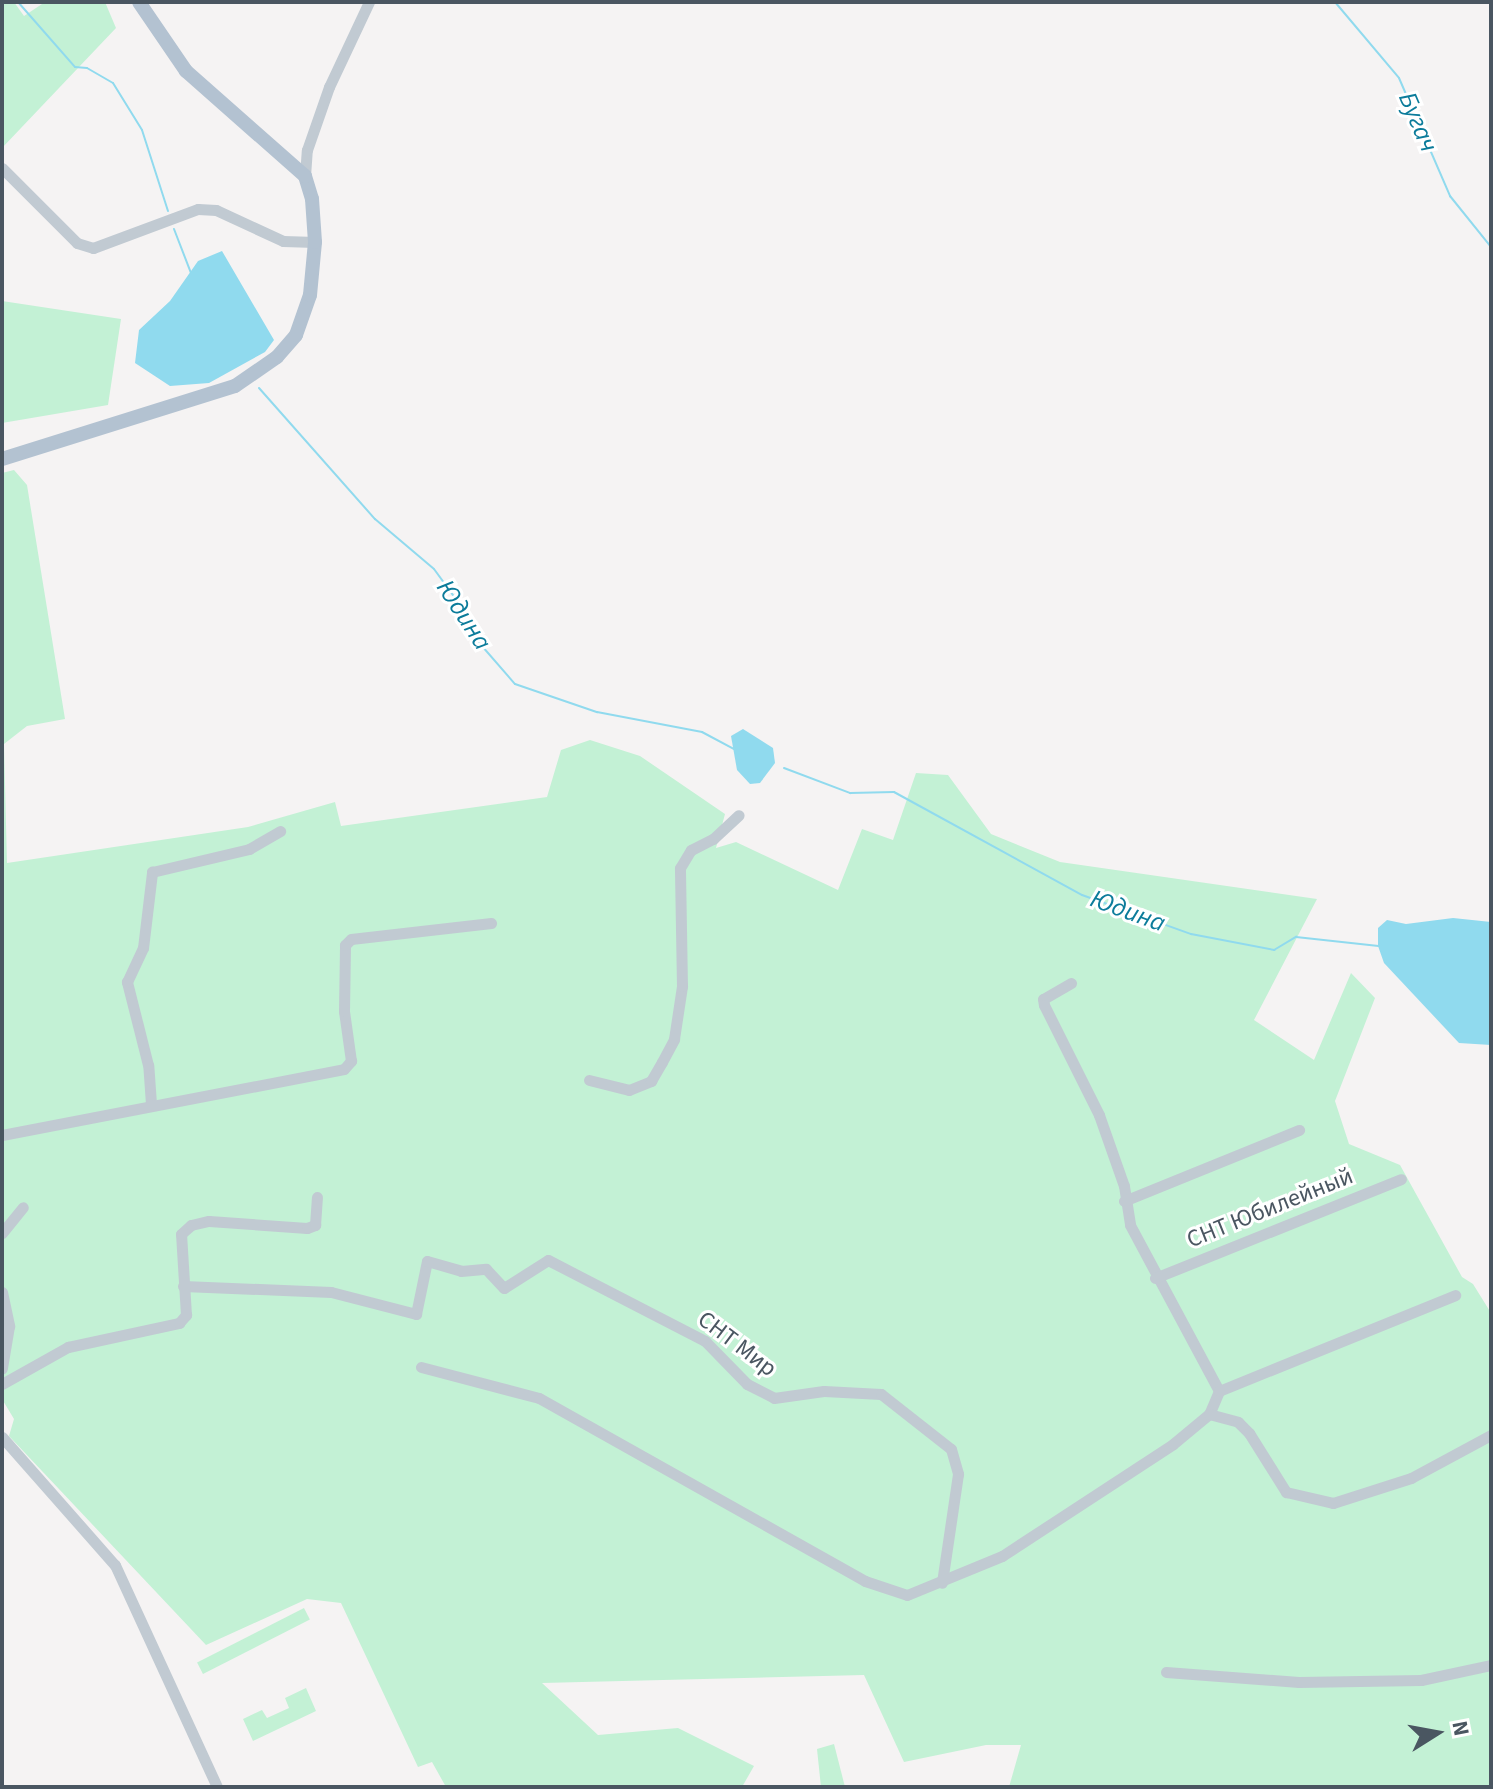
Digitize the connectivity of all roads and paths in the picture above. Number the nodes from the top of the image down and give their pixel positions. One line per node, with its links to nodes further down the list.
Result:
1 (139, 2): 4 (main road)
2 (369, 2): 4 (street)
3 (2, 168): 5 (street)
4 (305, 176): 5 (main road)
5 (315, 242): 6 (main road)
6 (2, 459)
7 (739, 815): 11 (street)
8 (280, 831): 12 (street)
9 (491, 923): 12 (street)
10 (1071, 983): 17 (street)
11 (589, 1080)
12 (151, 1104): 14 (street)
13 (1299, 1130): 17 (street)
14 (2, 1135)
15 (1401, 1179): 20 (street, СНТ Юбилейный)
16 (317, 1197): 21 (street)
17 (1124, 1201): 20 (street)
18 (23, 1207): 19 (street)
19 (2, 1233)
20 (1155, 1278): 27 (street)
21 (183, 1286): 26 (street); 31 (street, СНТ Мир)
22 (2, 1292): 25 (street)
23 (1455, 1295): 27 (street)
24 (421, 1367): 31 (street)
25 (2, 1368)
26 (2, 1384)
27 (1219, 1391): 28 (street)
28 (1209, 1414): 29 (street); 31 (street)
29 (1491, 1435)
30 (2, 1437): 34 (street)
31 (942, 1583)
32 (1491, 1665): 33 (street)
33 (1166, 1672)
34 (217, 1787)

